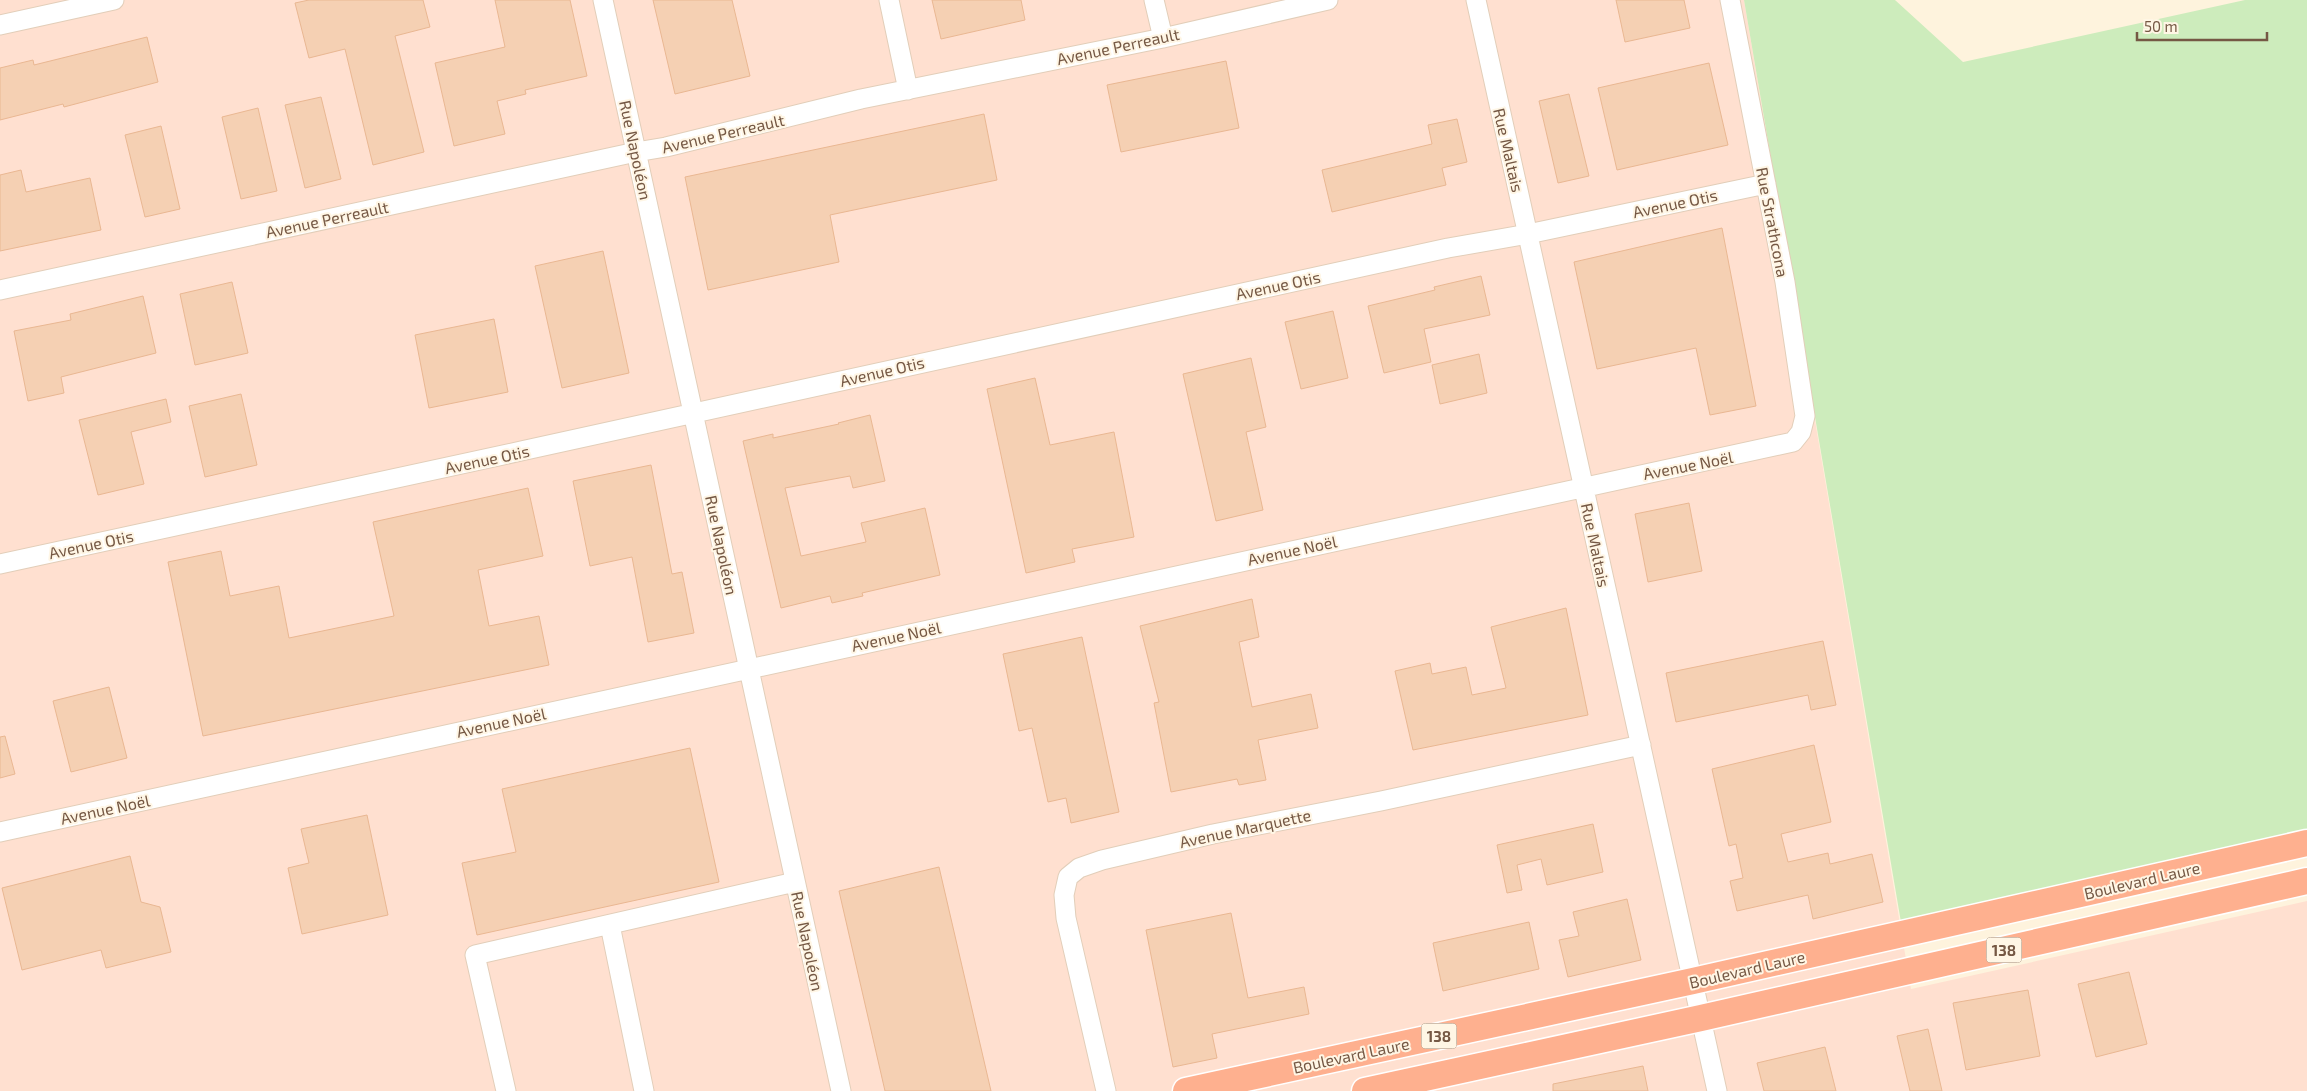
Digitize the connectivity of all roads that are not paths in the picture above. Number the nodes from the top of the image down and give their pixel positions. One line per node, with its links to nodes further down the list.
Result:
1 (114, 0): 8 (street)
2 (603, 0): 11 (street, Rue Napoléon)
3 (889, 0): 10 (street)
4 (1154, 0): 9 (street)
5 (1328, 0): 9 (street, Avenue Perreault)
6 (1476, 0): 13 (street, Rue Maltais)
7 (1730, 0): 12 (street, Rue Strathcona)
8 (0, 25)
9 (1163, 38): 10 (street, Avenue Perreault)
10 (908, 90): 11 (street, Avenue Perreault)
11 (636, 152): 14 (street, Avenue Perreault); 15 (street, Rue Napoléon)
12 (1766, 184): 13 (street, Avenue Otis); 16 (street, Rue Strathcona)
13 (1528, 234): 15 (street, Avenue Otis); 17 (street, Rue Maltais)
14 (0, 290)
15 (693, 414): 18 (street, Avenue Otis); 19 (street, Rue Napoléon)
16 (1793, 442): 17 (street, Avenue Noël)
17 (1583, 486): 19 (street, Avenue Noël); 20 (street, Rue Maltais)
18 (0, 564)
19 (749, 668): 21 (street, Avenue Noël); 24 (street, Rue Napoléon)
20 (1641, 746): 26 (street, Rue Maltais); 31 (street, Avenue Marquette)
21 (0, 832)
22 (2307, 843): 26 (highway, Boulevard Laure / 138)
23 (2307, 881): 27 (highway, 138)
24 (795, 882): 25 (street); 30 (street, Rue Napoléon)
25 (610, 925): 28 (street); 29 (street)
26 (1693, 981): 27 (street, Rue Maltais); 32 (highway, Boulevard Laure / 138)
27 (1701, 1018): 33 (highway, 138); 34 (street, Rue Maltais)
28 (506, 1091)
29 (644, 1091)
30 (841, 1091)
31 (1106, 1091)
32 (1186, 1091)
33 (1366, 1091)
34 (1717, 1091)

